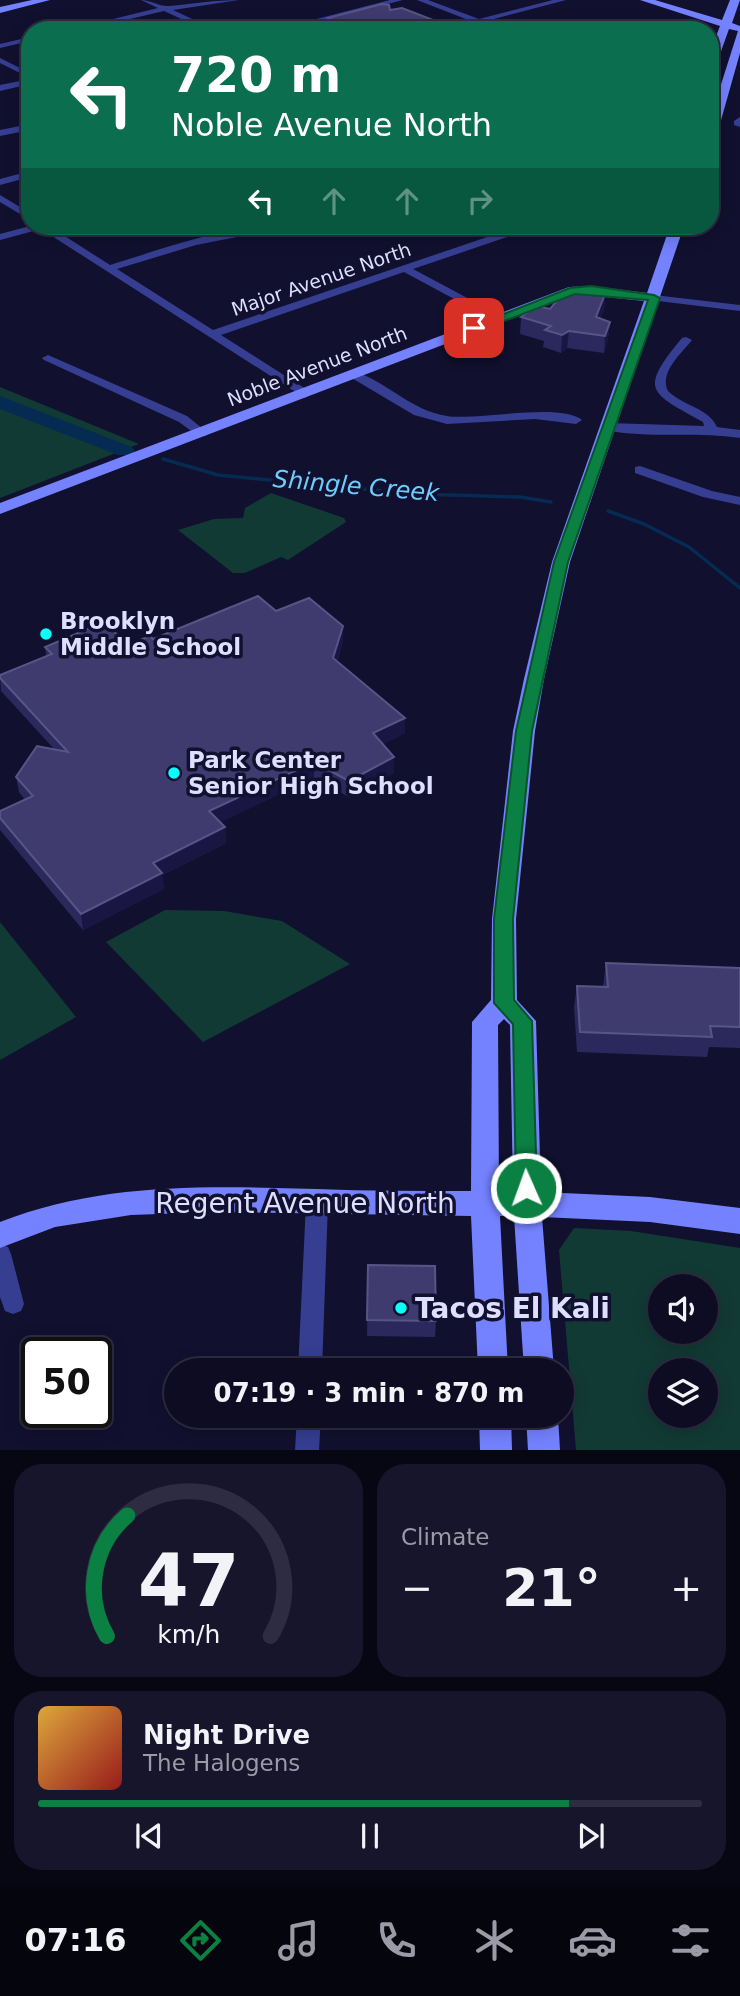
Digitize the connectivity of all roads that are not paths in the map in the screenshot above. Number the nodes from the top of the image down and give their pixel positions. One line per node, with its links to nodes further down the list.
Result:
1 (45, 0): 12 (main road)
2 (145, 0): 11 (street)
3 (235, 0): 11 (street)
4 (399, 0): 15 (street)
5 (421, 0): 16 (street)
6 (562, 0): 16 (street)
7 (645, 0): 17 (main road)
8 (662, 0): 10 (main road)
9 (733, 0): 10 (main road); 19 (main road)
10 (673, 3): 19 (main road)
11 (165, 9): 13 (street); 14 (street)
12 (0, 10)
13 (112, 21)
14 (192, 21)
15 (314, 21)
16 (479, 21)
17 (719, 21)
18 (719, 21): 19 (main road)
19 (726, 23): 20 (main road); 22 (main road)
20 (739, 35): 28 (main road)
21 (21, 41): 23 (street)
22 (719, 43)
23 (0, 46)
24 (0, 60): 25 (street)
25 (21, 73)
26 (21, 82): 27 (street)
27 (0, 88)
28 (719, 99)
29 (21, 129): 30 (street)
30 (0, 133)
31 (21, 176): 32 (street)
32 (0, 182)
33 (0, 198): 34 (street)
34 (21, 211)
35 (21, 232): 40 (street)
36 (57, 235): 41 (street)
37 (230, 235): 41 (street)
38 (503, 235): 42 (street, Major Avenue North)
39 (674, 235): 43 (main road)
40 (0, 237)
41 (110, 268): 46 (street)
42 (405, 269): 45 (street); 46 (street, Major Avenue North)
43 (654, 298): 44 (street); 45 (main road, Noble Avenue North); 52 (main road)
44 (740, 308)
45 (499, 319): 49 (main road, Noble Avenue North)
46 (213, 334): 50 (street)
47 (686, 340): 53 (street)
48 (48, 358): 54 (street)
49 (354, 374): 50 (main road, Noble Avenue North); 51 (street)
50 (305, 394): 54 (main road, Noble Avenue North)
51 (576, 420)
52 (608, 427): 53 (street); 59 (main road)
53 (712, 430): 55 (street)
54 (202, 433): 58 (main road, Noble Avenue North)
55 (740, 434)
56 (640, 470): 57 (street)
57 (740, 501)
58 (0, 509)
59 (504, 1003): 61 (main road); 62 (main road)
60 (317, 1203): 61 (main road, Regent Avenue North); 64 (main road, Regent Avenue North); 67 (street)
61 (485, 1203): 62 (main road, Regent Avenue North); 68 (main road)
62 (527, 1204): 63 (main road, Regent Avenue North); 69 (main road)
63 (740, 1221)
64 (0, 1235)
65 (0, 1254): 66 (street)
66 (13, 1304)
67 (311, 1358)
68 (492, 1358)
69 (538, 1358)
70 (308, 1428): 73 (street)
71 (495, 1428): 74 (main road)
72 (543, 1428): 75 (main road)
73 (307, 1450)
74 (496, 1450)
75 (544, 1450)

